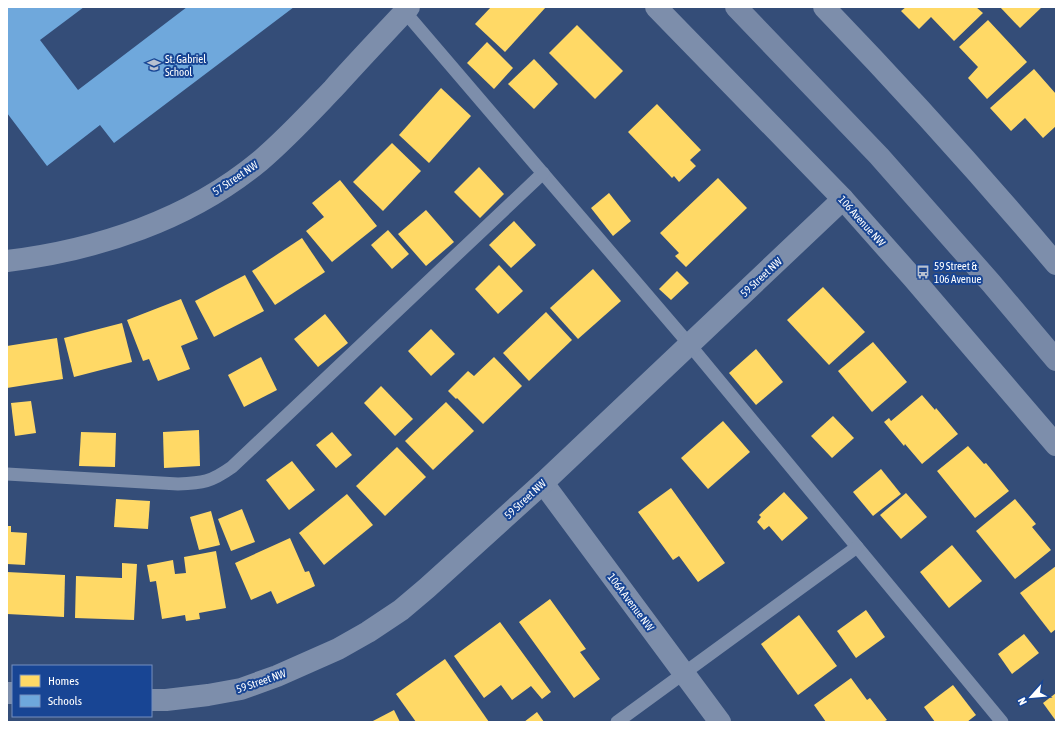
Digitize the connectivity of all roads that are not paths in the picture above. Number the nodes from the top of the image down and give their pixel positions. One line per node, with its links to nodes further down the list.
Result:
1 (656, 7): 6 (street, 106 Avenue NW)
2 (736, 7): 10 (main road)
3 (824, 7): 8 (street)
4 (407, 9): 5 (lane); 7 (street, 57 Street NW)
5 (543, 173): 9 (lane); 12 (lane)
6 (843, 199): 9 (street, 59 Street NW); 11 (street, 106 Avenue NW)
7 (7, 261)
8 (1056, 264)
9 (689, 344): 13 (street, 59 Street NW); 14 (lane)
10 (1056, 360)
11 (1056, 445)
12 (7, 474)
13 (542, 482): 15 (street, 106A Avenue NW); 16 (street, 59 Street NW)
14 (857, 547): 15 (lane); 19 (lane)
15 (684, 673): 17 (lane); 18 (street, 106A Avenue NW)
16 (152, 700)
17 (617, 722)
18 (720, 722)
19 (1002, 722)

